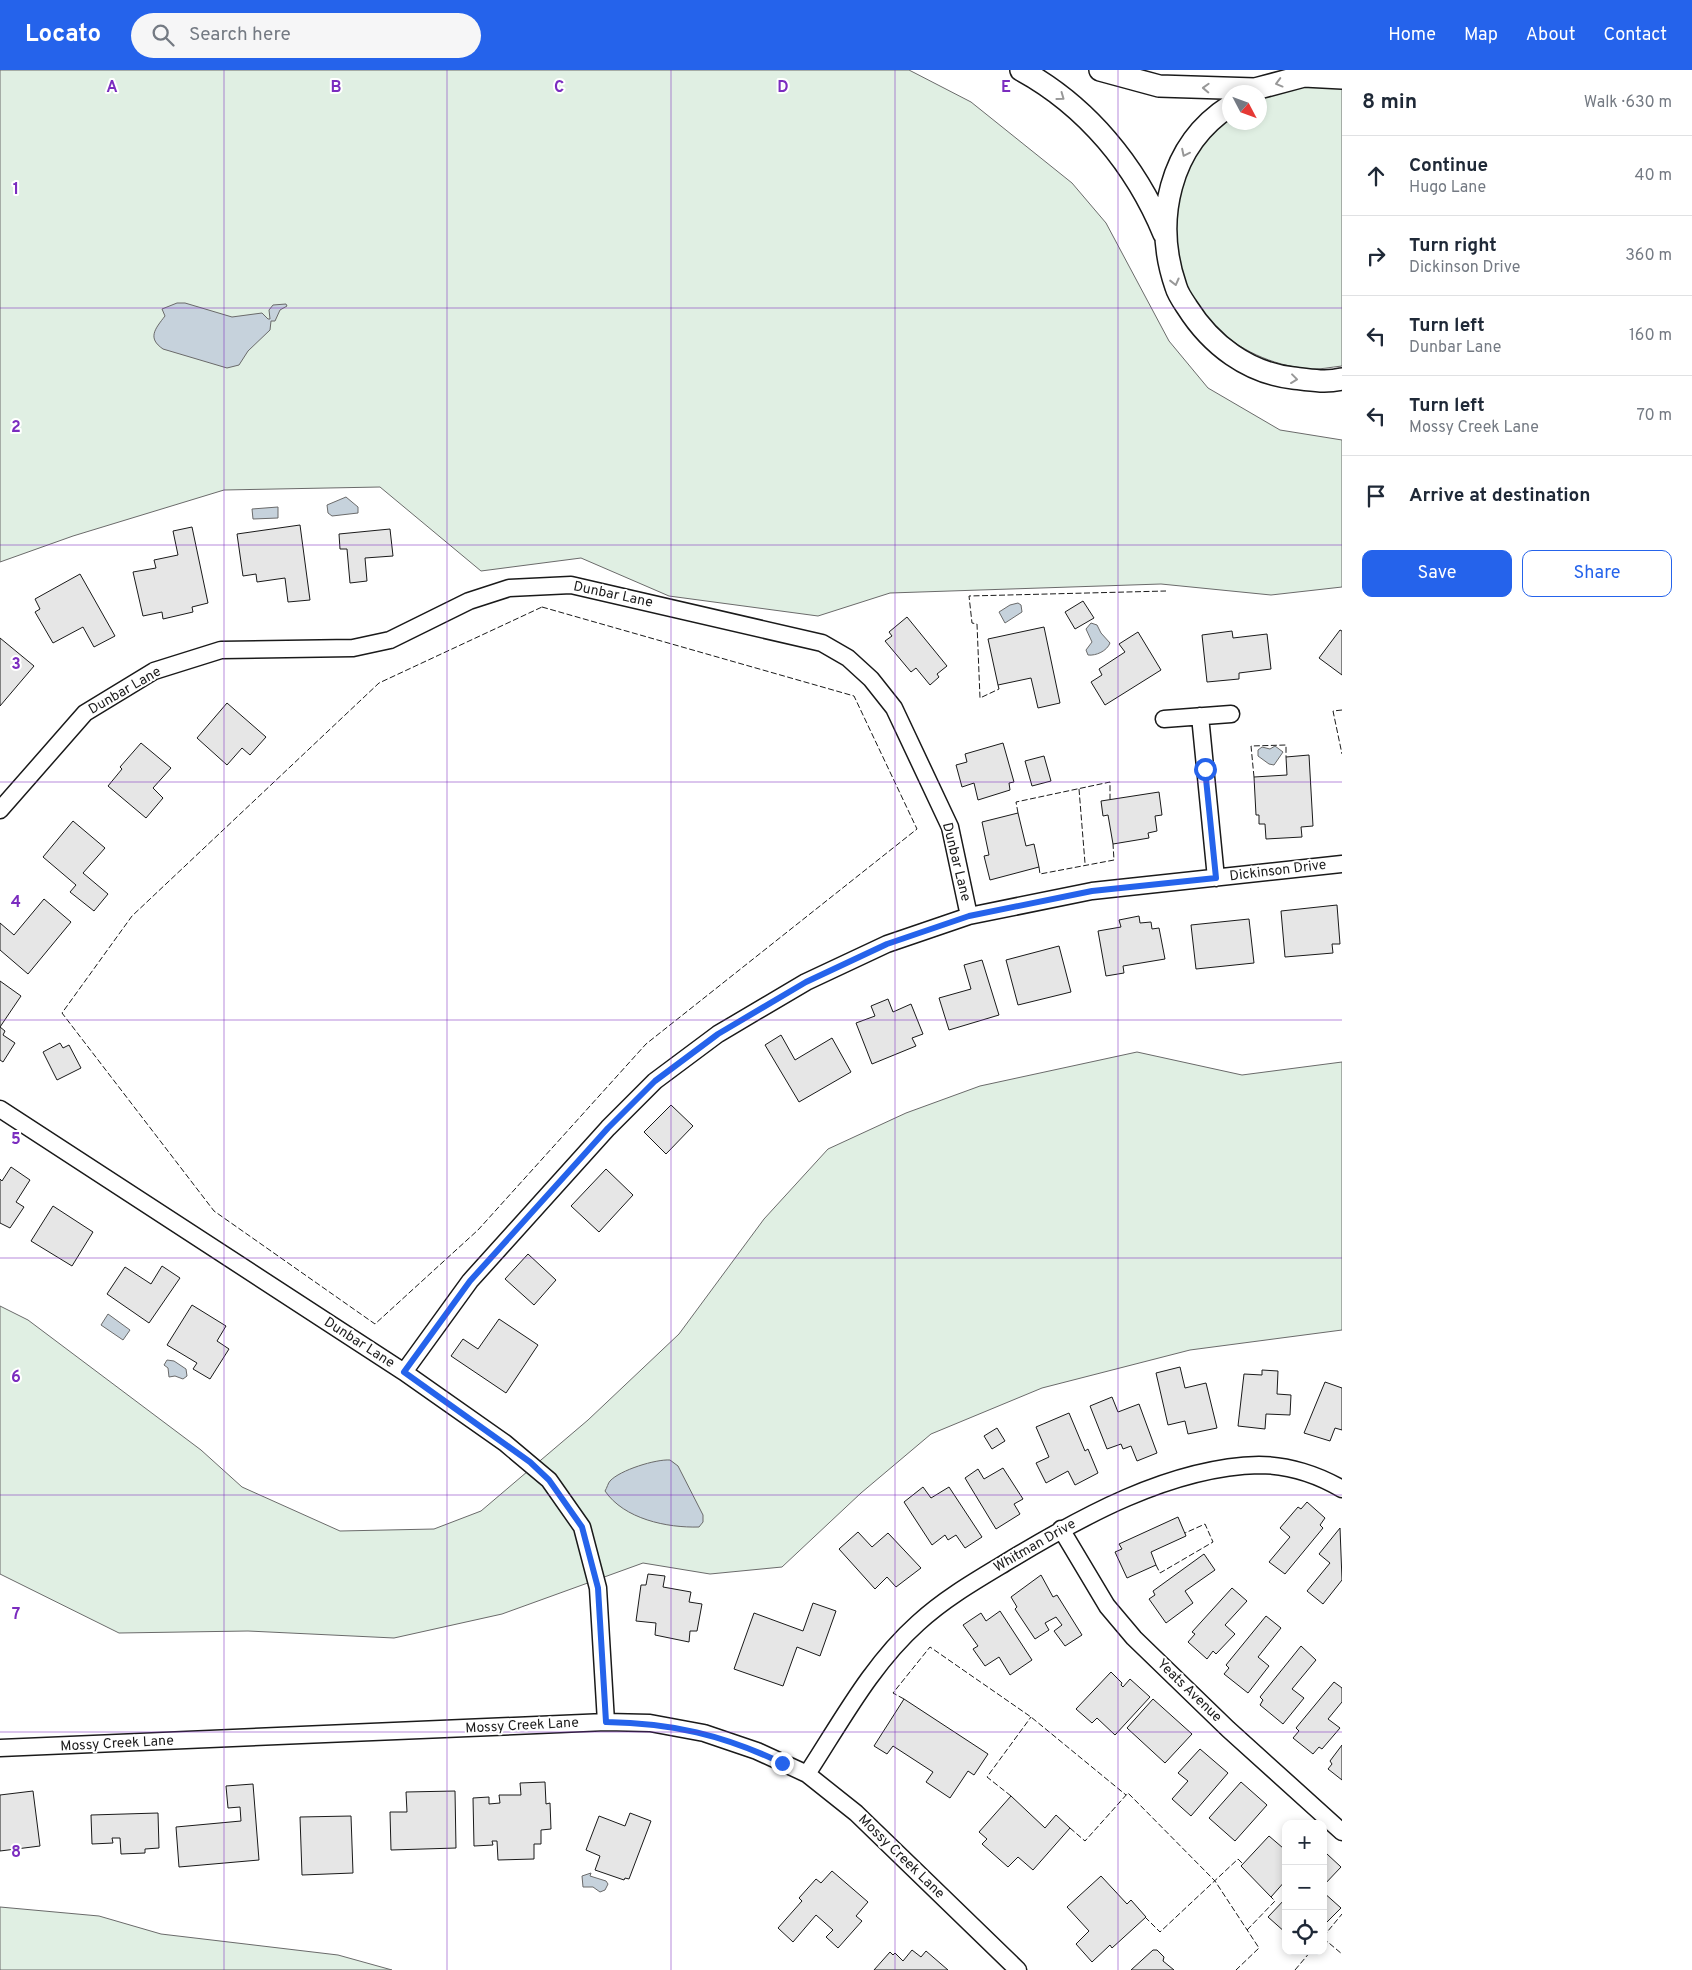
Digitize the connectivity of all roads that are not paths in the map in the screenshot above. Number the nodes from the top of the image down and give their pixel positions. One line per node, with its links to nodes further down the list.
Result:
1 (1021, 70): 8 (street, one-way to 8)
2 (1100, 70): 6 (street, one-way to 2)
3 (1310, 73): 4 (street); 5 (street, one-way to 5)
4 (1342, 78)
5 (1267, 86)
6 (1222, 89)
7 (1222, 111): 8 (street, one-way to 8)
8 (1164, 234): 9 (street, one-way to 9)
9 (1341, 380)
10 (1231, 714): 11 (street)
11 (1200, 716): 12 (street); 15 (street)
12 (1164, 719)
13 (0, 810): 16 (street, Dunbar Lane)
14 (1342, 864): 15 (street, Dickinson Drive)
15 (1216, 878): 16 (street, Dickinson Drive)
16 (969, 916): 18 (street, Dickinson Drive)
17 (0, 1109): 18 (street, Dunbar Lane)
18 (404, 1372): 21 (street, Dunbar Lane)
19 (1342, 1489): 20 (street, Whitman Drive)
20 (1061, 1529): 23 (street, Whitman Drive); 24 (street, Yeats Avenue)
21 (606, 1722): 22 (street, Mossy Creek Lane); 23 (street, Mossy Creek Lane)
22 (0, 1748)
23 (807, 1774): 25 (street, Mossy Creek Lane)
24 (1342, 1832)
25 (1018, 1970)

